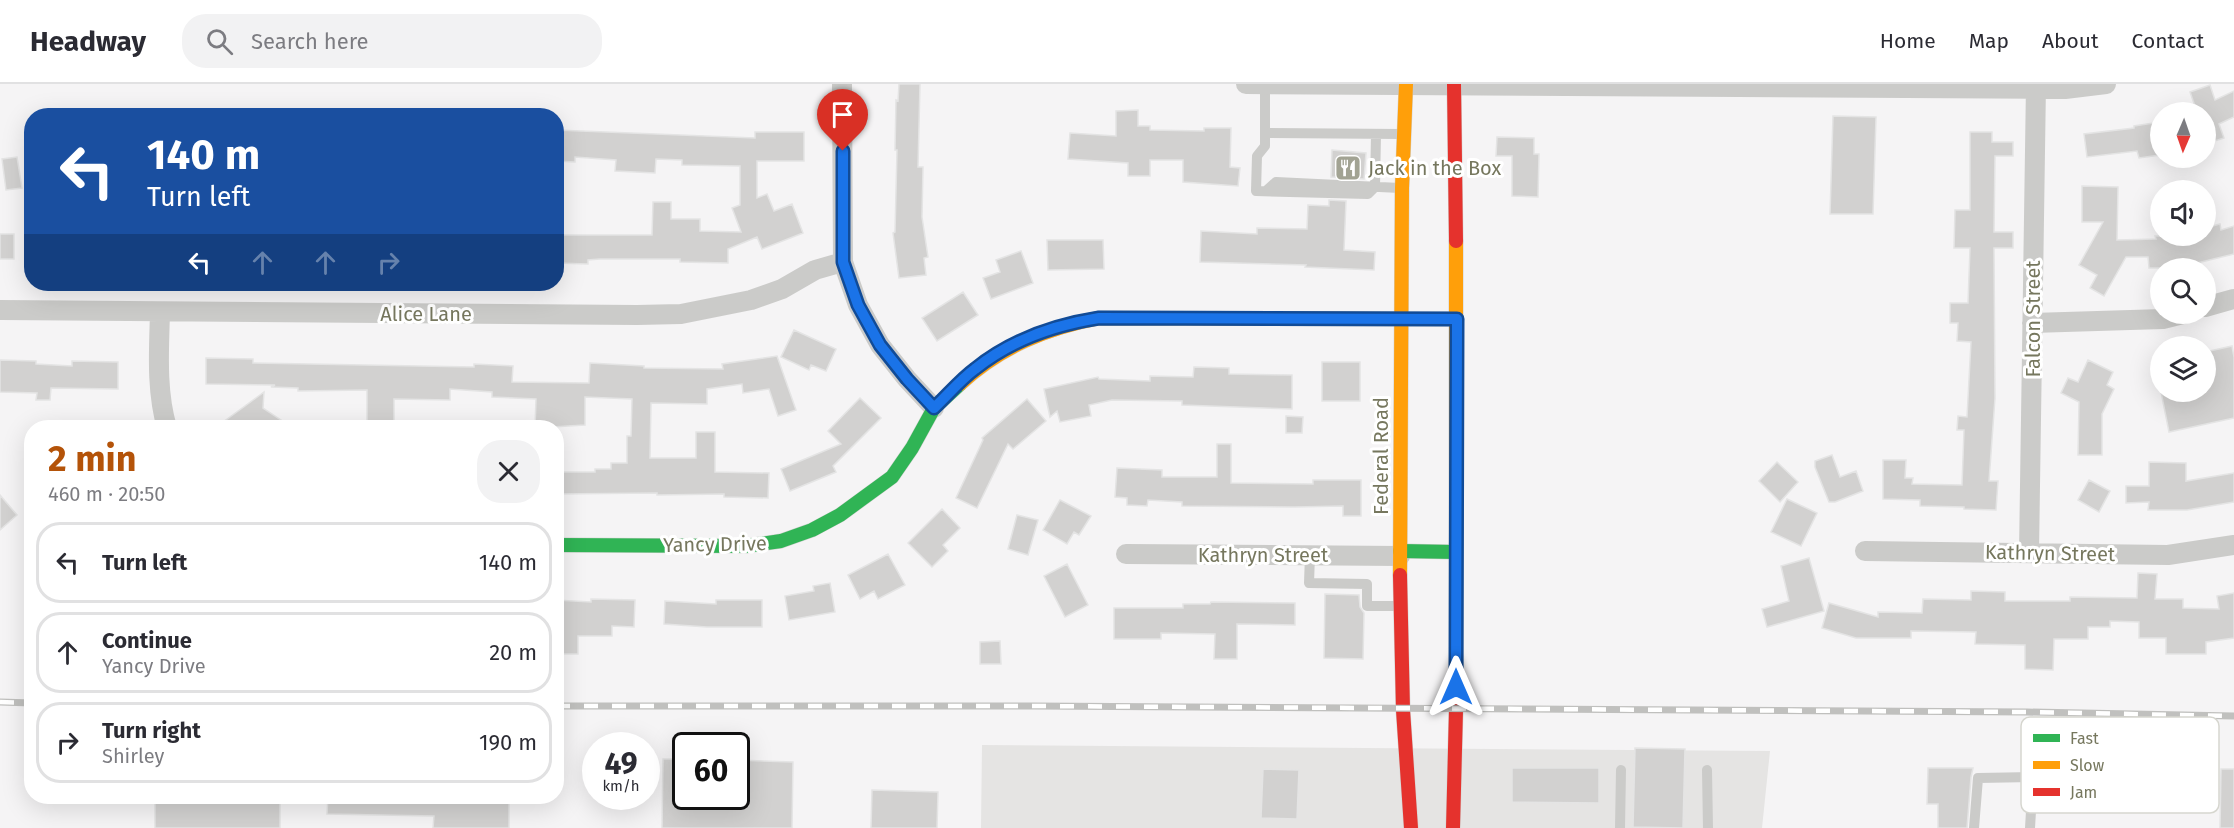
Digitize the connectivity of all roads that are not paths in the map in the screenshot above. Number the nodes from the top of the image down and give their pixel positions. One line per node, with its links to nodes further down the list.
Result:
1 (842, 84): 14 (street)
2 (1246, 84): 3 (street)
3 (1265, 84): 5 (street); 9 (lane)
4 (2106, 84): 8 (street)
5 (1406, 85): 6 (street); 11 (main road, Federal Road)
6 (1454, 85): 7 (street); 20 (main road)
7 (1569, 85): 8 (street)
8 (2036, 86): 22 (street, Falcon Street)
9 (1265, 133): 10 (lane); 12 (lane)
10 (1376, 134): 11 (lane); 12 (lane)
11 (1404, 134): 13 (main road, Federal Road)
12 (1375, 187): 13 (lane)
13 (1402, 188): 19 (main road, Federal Road)
14 (843, 262): 18 (street, Alice Lane); 23 (street)
15 (2234, 299): 16 (street)
16 (2216, 304)
17 (0, 310): 18 (street, Alice Lane)
18 (160, 312): 24 (street)
19 (1401, 319): 20 (main road, Yancy Drive); 23 (main road, Yancy Drive); 29 (main road, Federal Road)
20 (1457, 319): 28 (main road)
21 (2150, 319): 22 (street)
22 (2032, 323): 30 (street, Falcon Street)
23 (934, 408): 25 (main road, Yancy Drive)
24 (165, 420)
25 (564, 545)
26 (2234, 545): 30 (street, Kathryn Street)
27 (1865, 551): 30 (street, Kathryn Street)
28 (1456, 552): 29 (main road); 39 (main road)
29 (1400, 553): 32 (street, Kathryn Street); 33 (main road, Federal Road)
30 (2029, 553)
31 (1126, 554): 32 (street, Kathryn Street)
32 (1310, 555): 33 (lane)
33 (1401, 606): 38 (main road, Federal Road)
34 (1621, 770): 40 (lane)
35 (1707, 770): 41 (lane)
36 (2021, 777): 42 (lane)
37 (2031, 813): 43 (lane)
38 (1411, 828)
39 (1453, 828)
40 (1620, 828)
41 (1708, 828)
42 (1974, 828)
43 (2030, 828)

